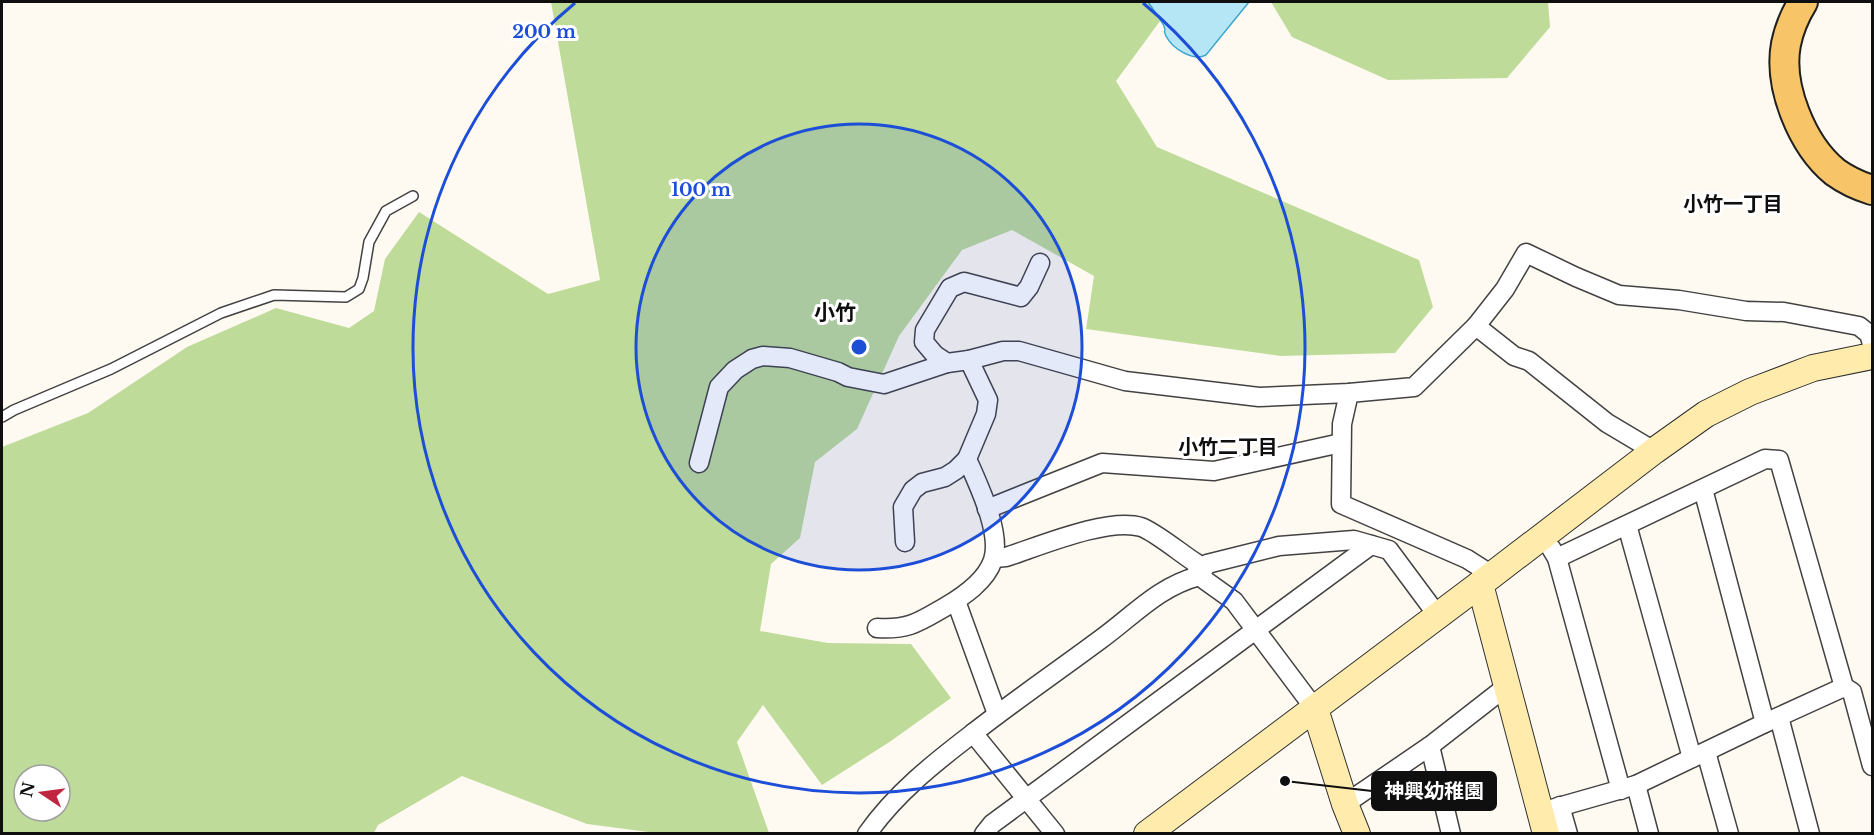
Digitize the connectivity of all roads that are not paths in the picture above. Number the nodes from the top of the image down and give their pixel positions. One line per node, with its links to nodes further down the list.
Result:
1 (1803, 2): 2 (main road)
2 (1872, 190)
3 (412, 196): 11 (lane)
4 (1040, 263): 9 (street)
5 (1476, 326): 6 (street); 10 (street); 13 (street)
6 (1872, 344)
7 (1872, 356): 13 (street)
8 (969, 360): 9 (street); 10 (street); 14 (street)
9 (947, 363): 15 (street)
10 (1349, 393): 12 (street)
11 (2, 417)
12 (1341, 443): 17 (street); 25 (street)
13 (1654, 451): 19 (street)
14 (968, 459): 17 (street); 20 (street)
15 (699, 463)
16 (1703, 489): 18 (street); 31 (street); 34 (street)
17 (987, 509): 22 (street)
18 (1627, 525): 23 (street); 37 (street)
19 (1543, 537): 23 (street); 25 (street)
20 (905, 542)
21 (1371, 545): 24 (street); 27 (street); 29 (street)
22 (994, 558): 24 (street); 26 (street)
23 (1557, 558): 39 (street)
24 (1199, 576): 29 (street); 33 (street)
25 (1486, 580): 27 (street); 30 (street)
26 (956, 601): 28 (street); 33 (street)
27 (1438, 616): 32 (street)
28 (877, 628)
29 (1256, 630): 32 (street); 40 (street)
30 (1507, 686): 36 (street); 42 (street)
31 (1844, 687): 34 (street); 38 (street)
32 (1315, 709): 41 (street); 46 (street)
33 (997, 714): 35 (street)
34 (1772, 720): 37 (street); 52 (street)
35 (973, 733): 40 (street); 43 (street)
36 (1430, 746): 41 (street); 48 (street)
37 (1699, 755): 39 (street); 51 (street)
38 (1872, 766)
39 (1629, 788): 42 (street); 50 (street)
40 (1028, 798): 44 (street); 45 (street)
41 (1346, 804): 47 (street)
42 (1549, 817): 49 (street)
43 (867, 834)
44 (984, 834)
45 (1055, 834)
46 (1147, 834)
47 (1357, 834)
48 (1451, 834)
49 (1568, 834)
50 (1649, 834)
51 (1729, 834)
52 (1810, 834)

